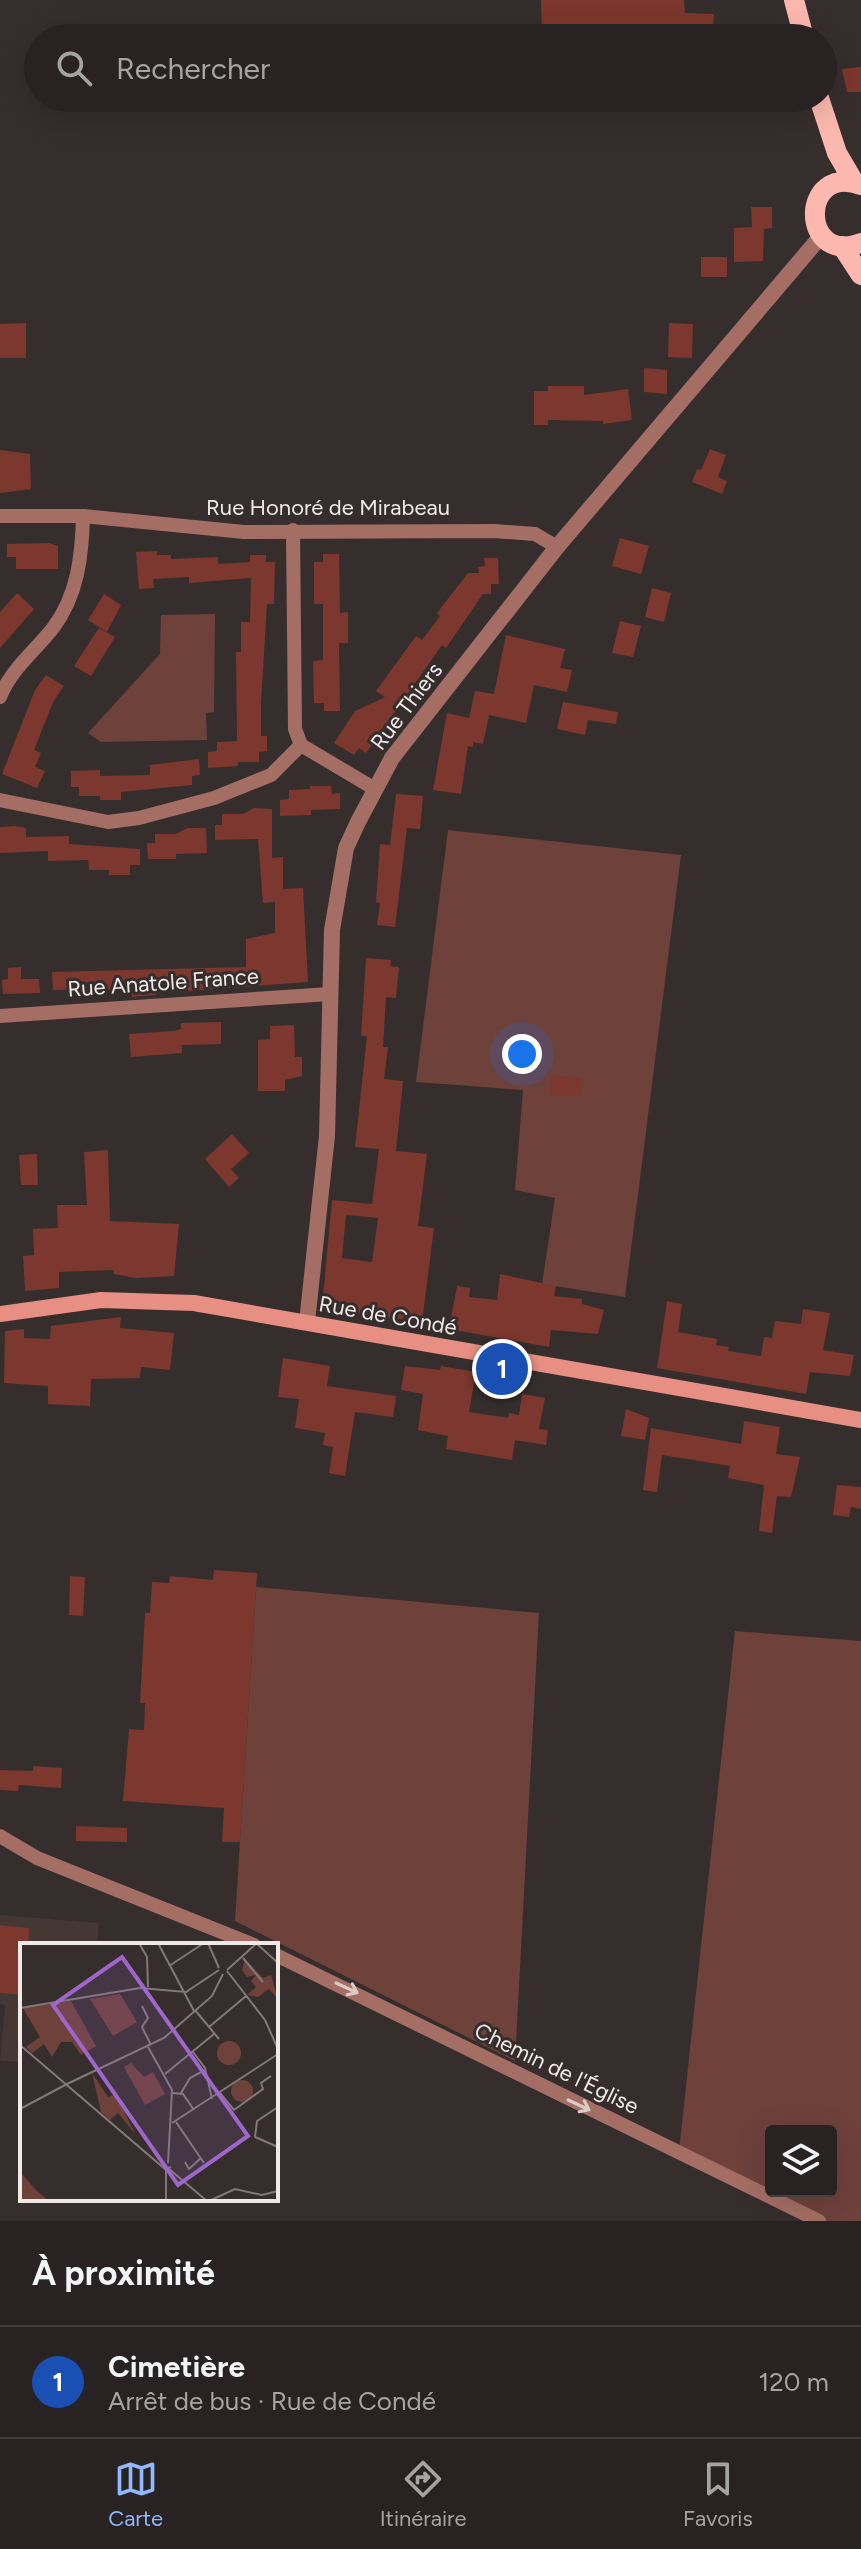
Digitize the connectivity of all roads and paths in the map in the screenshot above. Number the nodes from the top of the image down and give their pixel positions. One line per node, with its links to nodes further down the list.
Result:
1 (794, 0): 2 (main road)
2 (800, 24)
3 (823, 112): 4 (main road)
4 (826, 125): 5 (main road); 6 (main road)
5 (857, 184): 6 (main road)
6 (824, 190): 7 (main road)
7 (822, 235): 8 (main road); 13 (street, Rue Thiers)
8 (852, 244): 9 (main road)
9 (861, 275)
10 (0, 516): 11 (street, Rue Honoré de Mirabeau)
11 (83, 516): 12 (street, Rue Honoré de Mirabeau); 14 (street)
12 (293, 530): 13 (street, Rue Honoré de Mirabeau); 15 (street)
13 (557, 547): 16 (street, Rue Thiers)
14 (0, 697)
15 (301, 745): 16 (street); 17 (street)
16 (375, 789): 18 (street, Rue Thiers)
17 (0, 800)
18 (330, 994): 19 (street, Rue Anatole France); 21 (street, Rue Thiers)
19 (0, 1016)
20 (0, 1314): 21 (main road, Rue de Condé)
21 (307, 1322): 22 (main road, Rue de Condé)
22 (861, 1420)
23 (0, 1836): 24 (street)
24 (250, 1943)
25 (278, 1956): 26 (street, Chemin de l'Église, one-way to 26)
26 (819, 2221)

